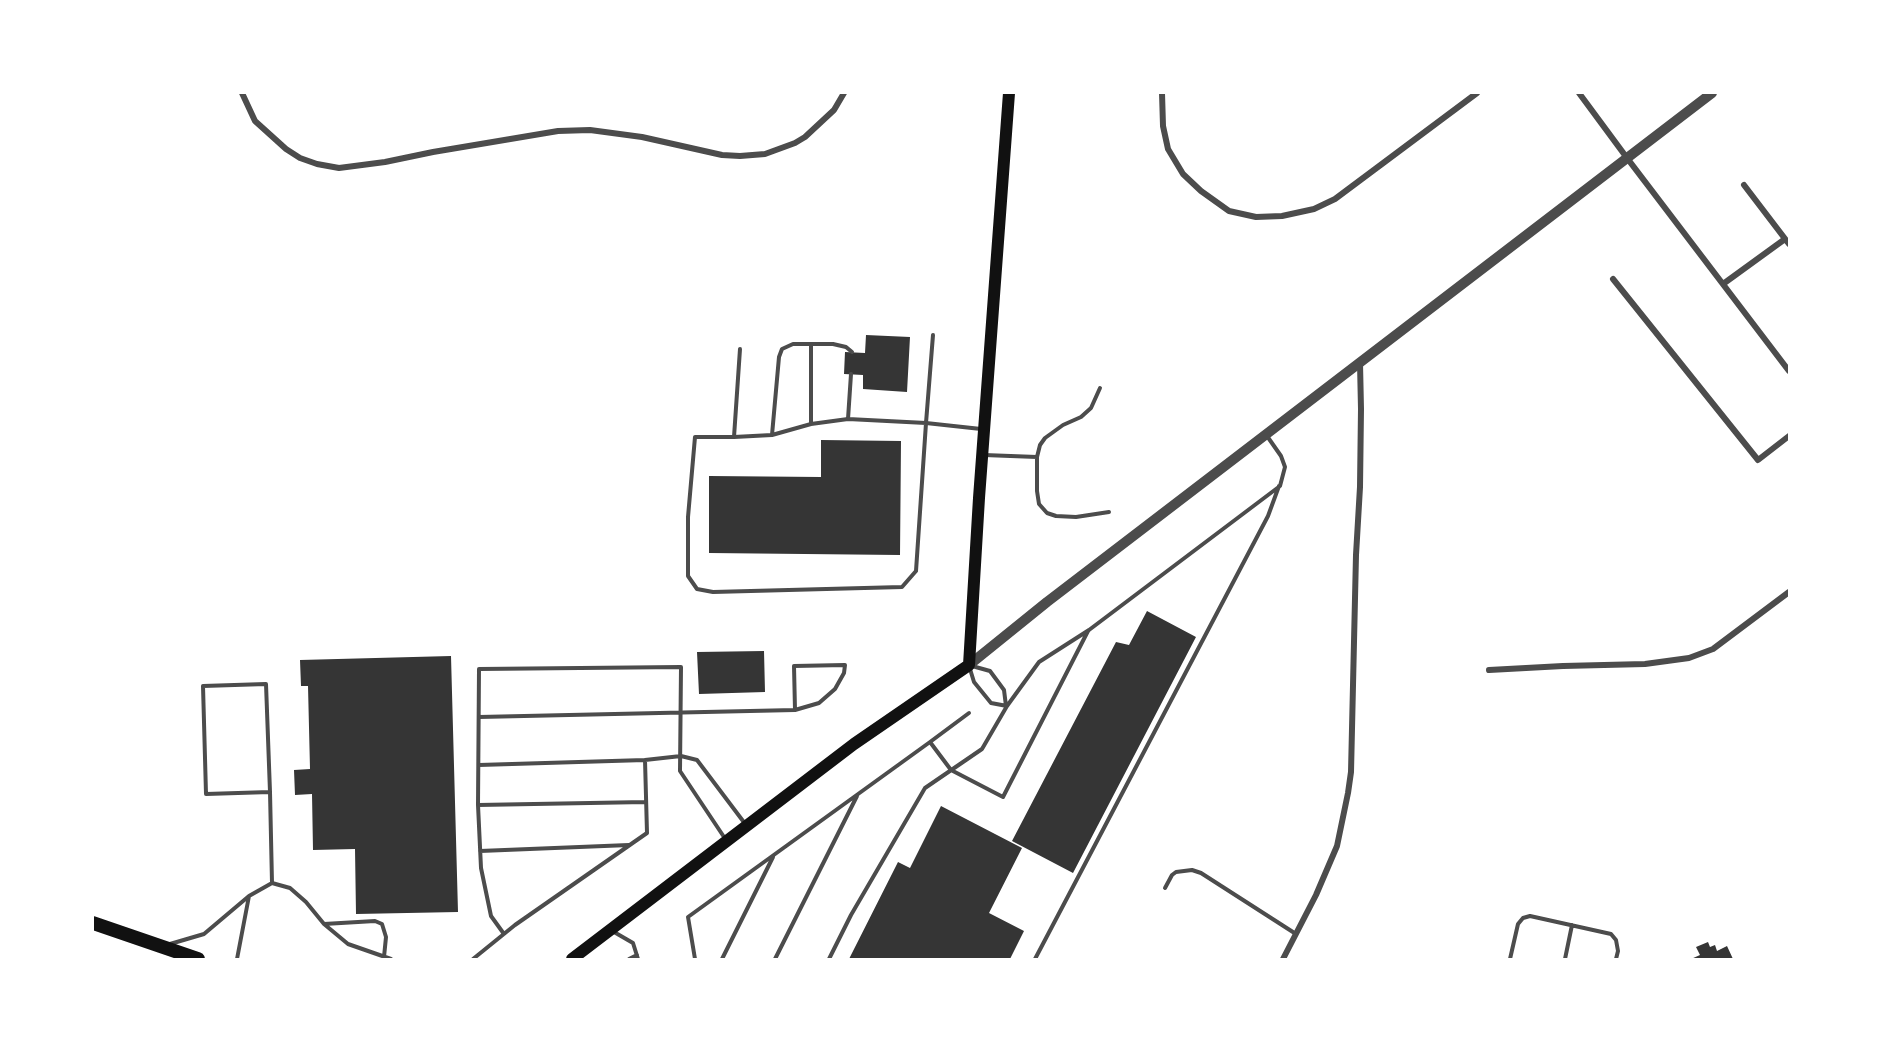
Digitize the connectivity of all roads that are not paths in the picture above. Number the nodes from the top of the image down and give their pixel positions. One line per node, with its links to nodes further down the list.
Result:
1 (242, 93): 2 (street)
2 (844, 93)
3 (1009, 93): 24 (main road)
4 (1162, 93): 5 (street)
5 (1477, 93)
6 (1579, 93): 8 (street)
7 (1712, 93): 8 (street)
8 (1627, 158): 12 (street); 17 (street)
9 (1744, 185): 10 (street)
10 (1787, 241): 12 (street)
11 (1613, 279): 27 (street)
12 (1723, 284): 18 (street)
13 (933, 335): 22 (lane)
14 (811, 344): 16 (lane); 23 (lane); 26 (lane)
15 (740, 350): 28 (lane)
16 (852, 352)
17 (1360, 363): 25 (street); 64 (street)
18 (1789, 372)
19 (851, 375): 21 (lane)
20 (1100, 388): 30 (lane)
21 (848, 419): 22 (lane); 23 (lane)
22 (926, 423): 24 (lane); 28 (lane)
23 (811, 424): 26 (lane)
24 (985, 429): 29 (main road)
25 (1266, 434): 31 (lane); 35 (street)
26 (772, 435): 28 (lane)
27 (1789, 436)
28 (734, 437)
29 (983, 455): 30 (lane); 35 (main road)
30 (1037, 457): 32 (lane)
31 (1280, 486): 34 (lane); 78 (lane)
32 (1109, 513)
33 (1789, 592): 36 (street)
34 (1089, 630): 37 (lane); 46 (lane)
35 (969, 665): 37 (lane); 37 (lane); 51 (main road)
36 (1489, 670)
37 (1007, 706): 46 (lane)
38 (795, 710): 38 (lane); 39 (lane)
39 (682, 712): 41 (lane); 41 (lane); 43 (lane)
40 (969, 712): 42 (lane)
41 (479, 717): 45 (lane)
42 (930, 742): 46 (lane); 48 (lane)
43 (681, 756): 44 (lane); 51 (lane); 52 (lane)
44 (645, 760): 45 (lane); 49 (lane)
45 (479, 765): 50 (lane)
46 (951, 770): 77 (lane)
47 (270, 792): 47 (lane); 56 (lane)
48 (858, 795): 55 (lane); 76 (lane)
49 (646, 801): 50 (lane); 53 (lane)
50 (478, 805): 54 (lane)
51 (747, 825): 52 (main road)
52 (727, 841): 62 (main road)
53 (630, 845): 54 (lane); 63 (lane)
54 (480, 851): 63 (lane)
55 (773, 857): 74 (lane); 75 (lane)
56 (272, 883): 58 (lane); 60 (lane)
57 (1165, 888): 64 (lane)
58 (249, 896): 65 (lane); 69 (lane)
59 (93, 923): 65 (main road)
60 (324, 924): 66 (lane); 66 (lane)
61 (1572, 926): 80 (lane); 81 (lane); 82 (lane)
62 (611, 930): 67 (lane); 72 (main road)
63 (504, 934): 71 (lane)
64 (1296, 934): 79 (street)
65 (161, 946): 68 (main road)
66 (384, 957): 70 (lane)
67 (637, 957): 73 (lane)
68 (198, 959)
69 (237, 959)
70 (391, 959)
71 (473, 959)
72 (572, 959)
73 (629, 959)
74 (695, 959)
75 (722, 959)
76 (775, 959)
77 (829, 959)
78 (1035, 959)
79 (1283, 959)
80 (1510, 959)
81 (1565, 959)
82 (1616, 959)

